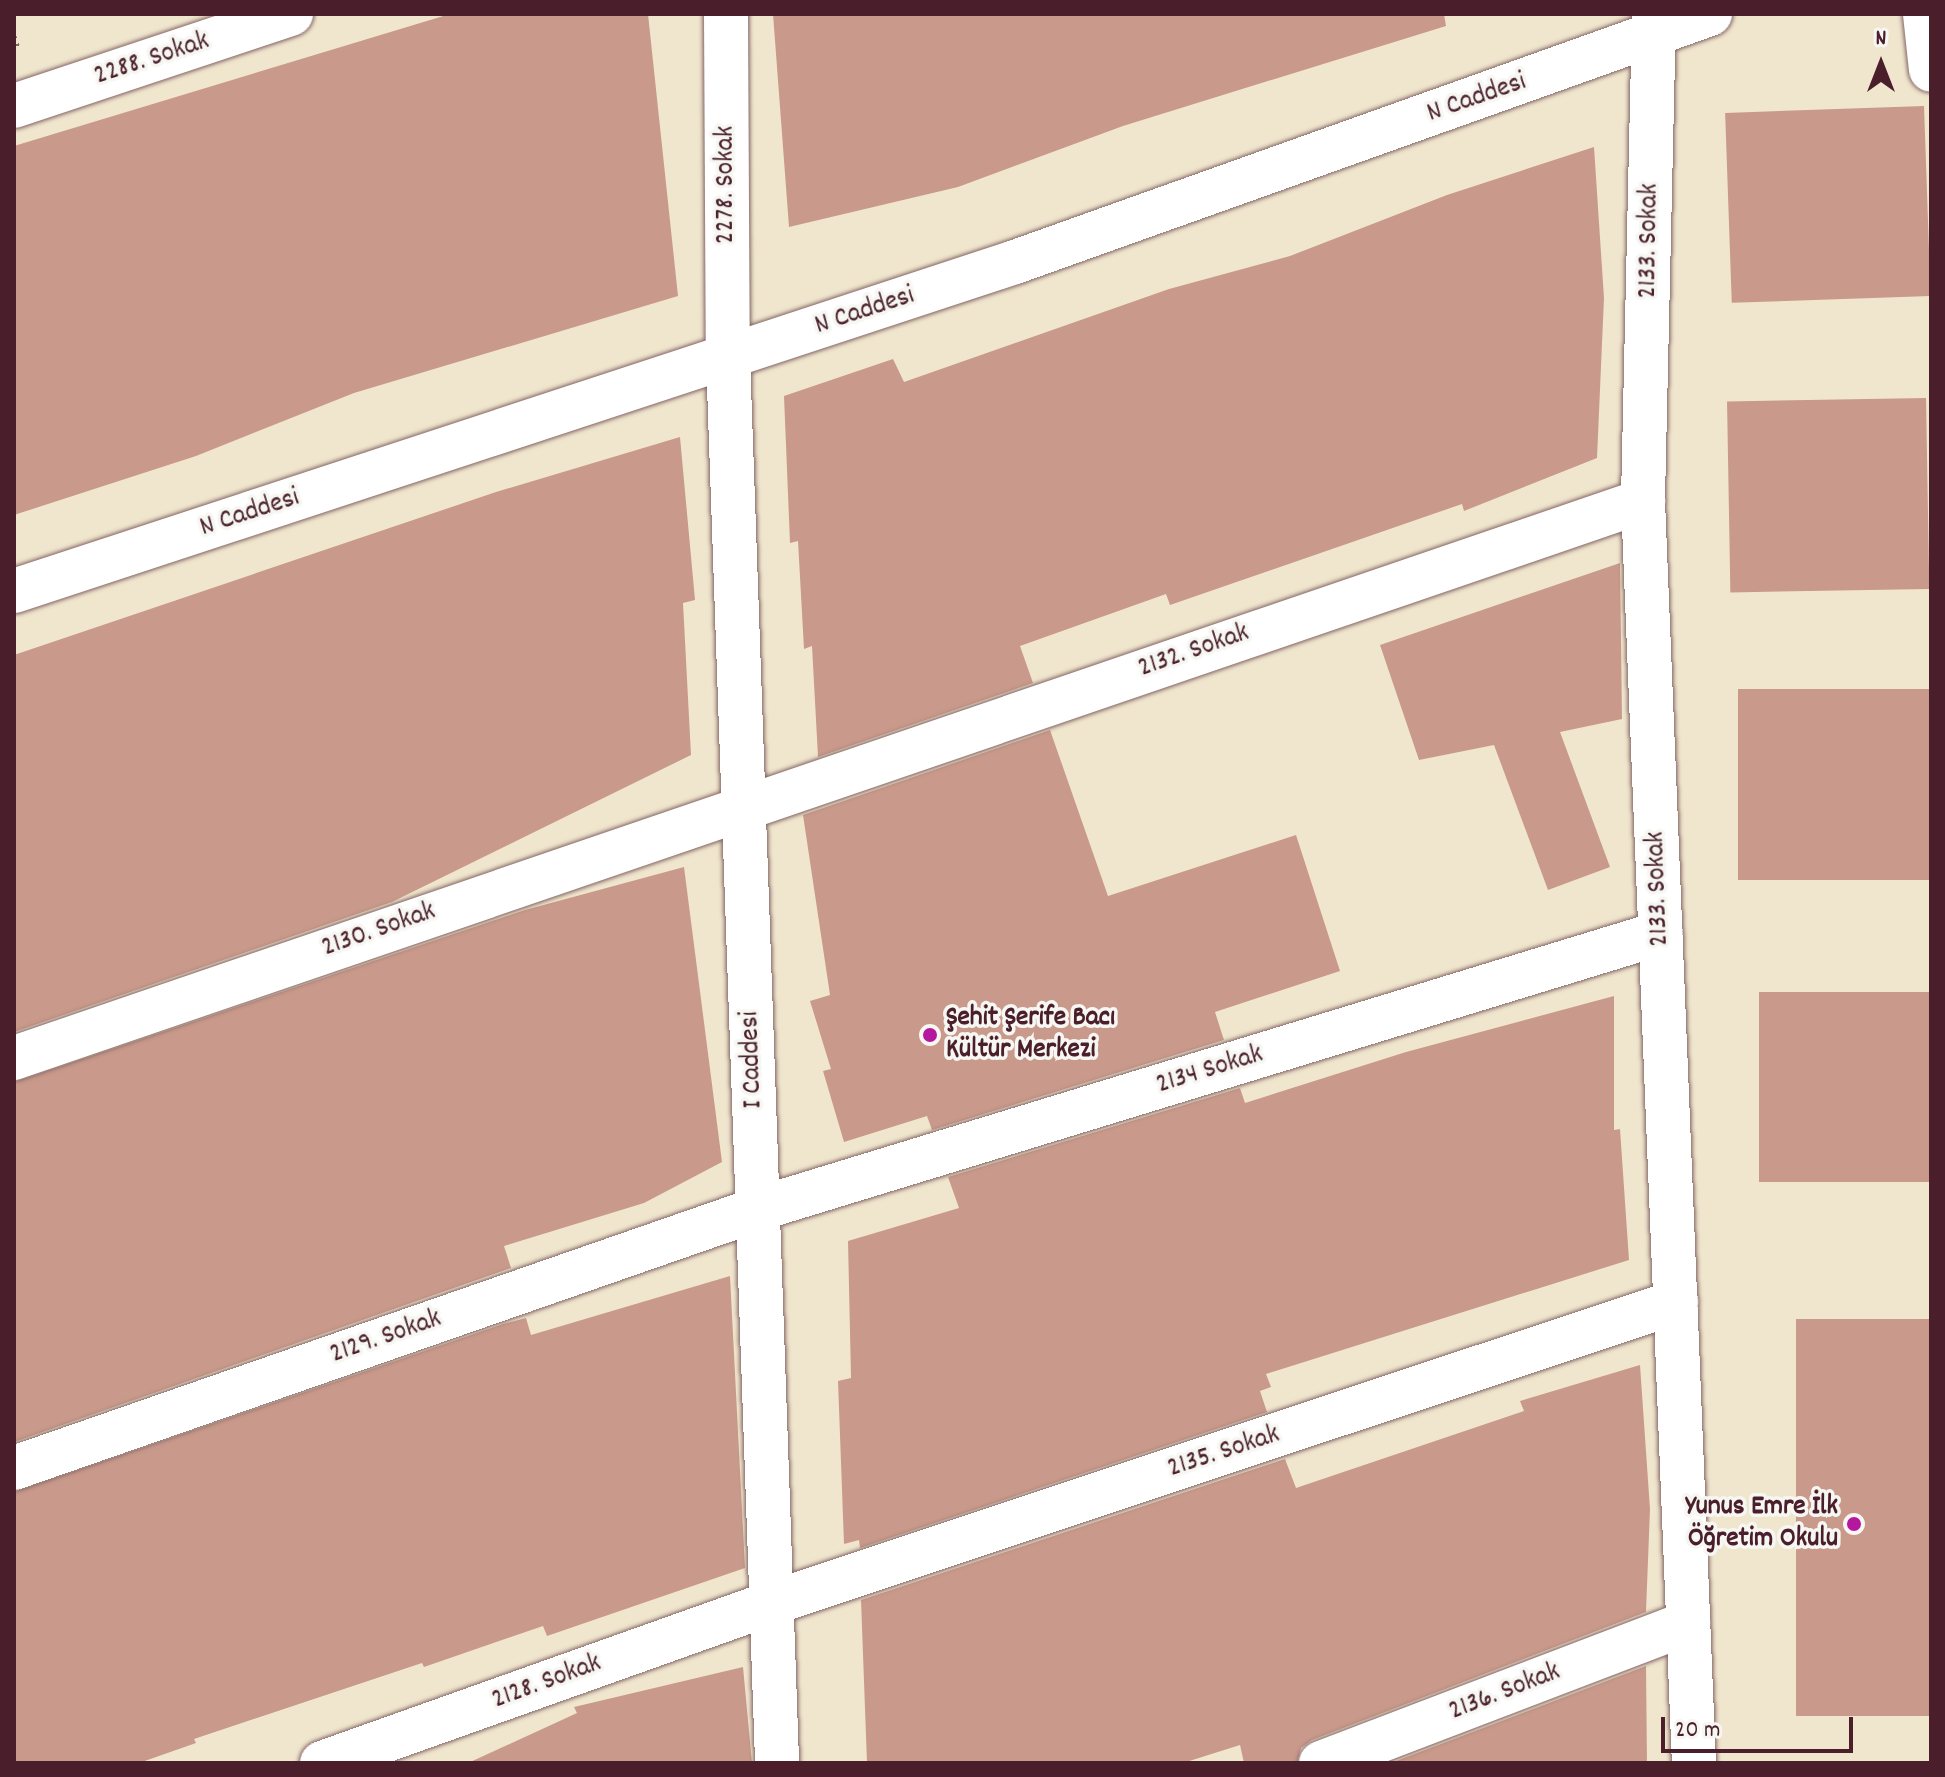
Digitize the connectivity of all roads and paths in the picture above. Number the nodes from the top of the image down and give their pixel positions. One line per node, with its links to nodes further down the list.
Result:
1 (291, 14): 7 (street, 2288. Sokak)
2 (726, 14): 8 (street, 2278. Sokak)
3 (1710, 14): 5 (street, N Caddesi)
4 (1925, 14): 6 (street)
5 (1654, 25): 8 (street, N Caddesi); 9 (street, 2133. Sokak)
6 (1931, 70)
7 (14, 106)
8 (728, 357): 10 (street, N Caddesi); 11 (street, I Caddesi)
9 (1643, 501): 11 (street, 2132. Sokak); 12 (street, 2133. Sokak)
10 (14, 591)
11 (744, 804): 13 (street, 2130. Sokak); 14 (street, I Caddesi)
12 (1661, 933): 14 (street, 2134 Sokak); 15 (street, 2133. Sokak)
13 (14, 1058)
14 (758, 1209): 16 (street, 2129. Sokak); 17 (street, I Caddesi)
15 (1676, 1302): 17 (street, 2135. Sokak); 18 (street, 2133. Sokak)
16 (14, 1468)
17 (772, 1603): 19 (street, 2128. Sokak); 20 (street, I Caddesi)
18 (1688, 1623): 21 (street, 2136. Sokak); 22 (street, 2133. Sokak)
19 (322, 1763)
20 (777, 1763)
21 (1321, 1763)
22 (1694, 1763)

